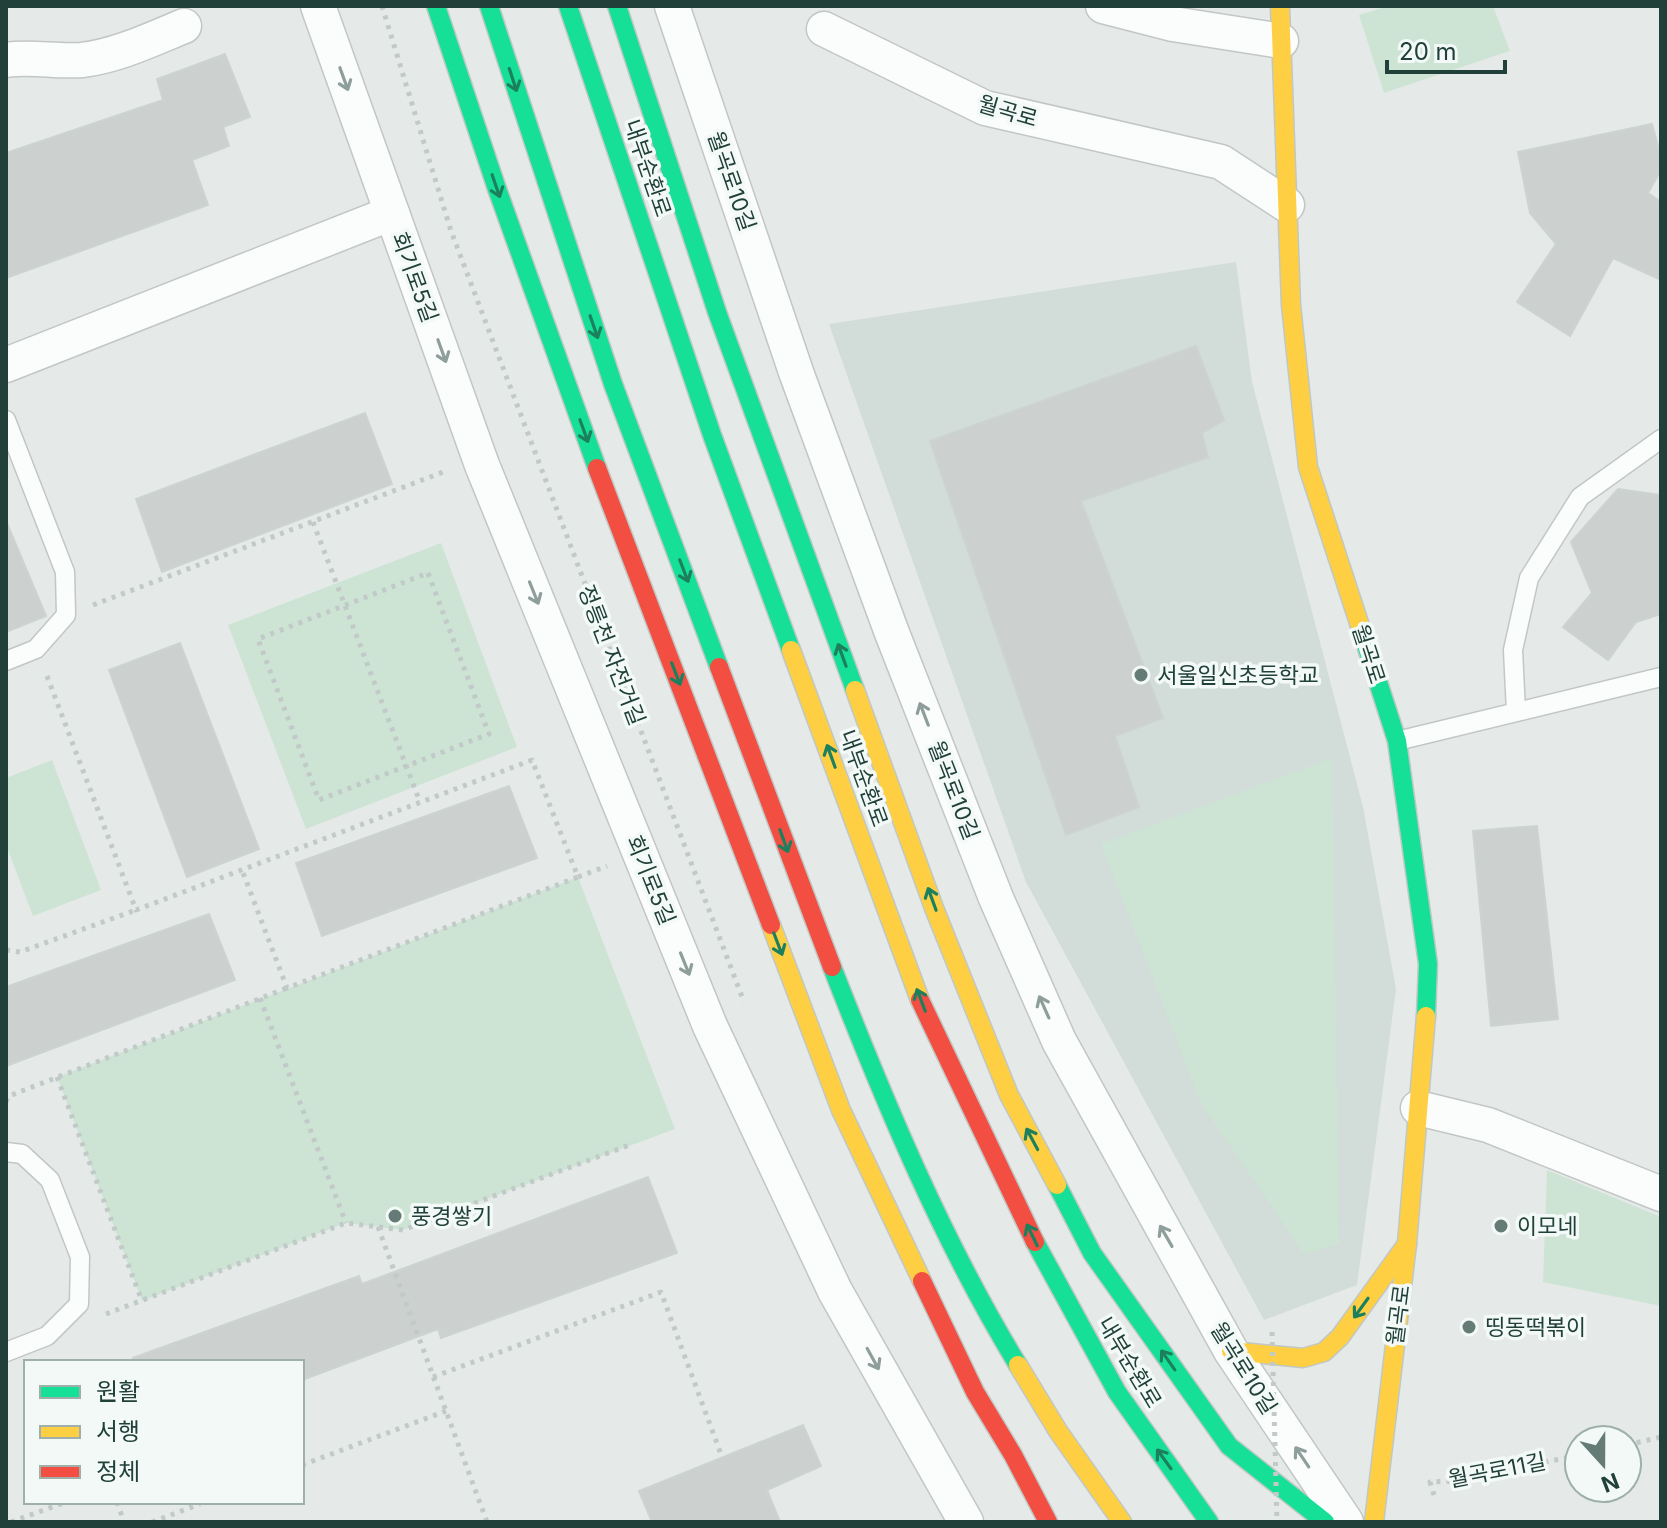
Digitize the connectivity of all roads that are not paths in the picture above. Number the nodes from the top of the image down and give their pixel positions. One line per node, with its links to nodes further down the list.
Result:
1 (318, 6): 14 (street, 회기로5길, one-way to 14)
2 (436, 6): 29 (main road, one-way to 29)
3 (489, 6): 30 (main road, one-way to 30)
4 (568, 6): 31 (main road, 내부순환로, one-way to 4)
5 (617, 6): 32 (main road, one-way to 5)
6 (672, 6): 26 (street, 월곡로10길, one-way to 6)
7 (1103, 6): 11 (street)
8 (1280, 6): 11 (main road, 월곡로)
9 (184, 26): 12 (street)
10 (824, 29): 13 (street, 월곡로)
11 (1281, 41): 13 (main road, 월곡로)
12 (6, 60)
13 (1287, 205): 21 (main road, 월곡로)
14 (392, 213): 15 (street, 회기로5길); 28 (street, 회기로5길, one-way to 28)
15 (6, 365)
16 (6, 420): 18 (lane)
17 (1661, 439): 20 (lane)
18 (6, 661)
19 (1661, 677): 20 (lane)
20 (1516, 712): 21 (lane)
21 (1397, 741): 22 (main road, 월곡로)
22 (1418, 1108): 24 (street); 25 (main road, 월곡로)
23 (6, 1152): 27 (lane)
24 (1661, 1194)
25 (1407, 1244): 26 (main road, one-way to 26); 34 (main road, 월곡로)
26 (1231, 1351): 33 (street, 월곡로10길, one-way to 26)
27 (6, 1352)
28 (966, 1522)
29 (1051, 1522)
30 (1122, 1522)
31 (1209, 1522)
32 (1325, 1522)
33 (1346, 1522)
34 (1374, 1522)

